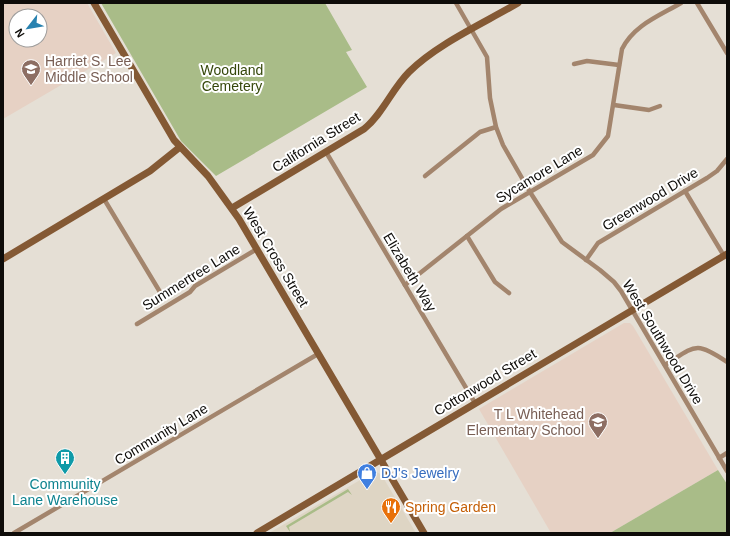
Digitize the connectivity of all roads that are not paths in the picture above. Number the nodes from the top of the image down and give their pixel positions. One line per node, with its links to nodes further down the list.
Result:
1 (94, 3): 13 (street, West Cross Street)
2 (456, 3): 6 (street, West Southwood Drive)
3 (518, 3): 6 (street, California Street)
4 (681, 3): 9 (street, Sycamore Lane)
5 (697, 3): 7 (street)
6 (472, 29): 12 (street, West Southwood Drive); 14 (street, California Street)
7 (727, 53)
8 (574, 64): 9 (street)
9 (619, 65): 10 (street, Sycamore Lane)
10 (614, 105): 11 (street); 18 (street, Sycamore Lane)
11 (660, 106)
12 (496, 127): 16 (street); 18 (street, West Southwood Drive)
13 (180, 147): 19 (street); 20 (street, West Cross Street)
14 (326, 152): 20 (street, California Street); 26 (street, Elizabeth Way)
15 (727, 159): 17 (street, Greenwood Drive)
16 (424, 176)
17 (685, 191): 23 (street); 25 (street, Greenwood Drive)
18 (530, 192): 21 (street, Sycamore Lane); 25 (street, West Southwood Drive)
19 (104, 199): 24 (street); 28 (street)
20 (232, 208): 22 (street, West Cross Street)
21 (467, 236): 26 (street, Sycamore Lane); 27 (street)
22 (257, 249): 30 (street, Summertree Lane); 31 (street, West Cross Street)
23 (726, 255): 29 (street, Cottonwood Street)
24 (3, 259)
25 (586, 260): 29 (street, West Southwood Drive)
26 (405, 285): 34 (street, Elizabeth Way)
27 (509, 293)
28 (163, 297)
29 (632, 310): 33 (street, West Southwood Drive); 34 (street, Cottonwood Street)
30 (137, 324)
31 (318, 354): 37 (street, West Cross Street); 39 (street, Community Lane)
32 (727, 362): 33 (street)
33 (665, 365): 36 (street, West Southwood Drive)
34 (475, 403): 37 (street, Cottonwood Street)
35 (727, 453): 36 (street)
36 (719, 458): 38 (street, West Southwood Drive)
37 (381, 460): 40 (street, Cottonwood Street); 41 (street, West Cross Street)
38 (727, 471)
39 (14, 533)
40 (257, 533)
41 (424, 533)

